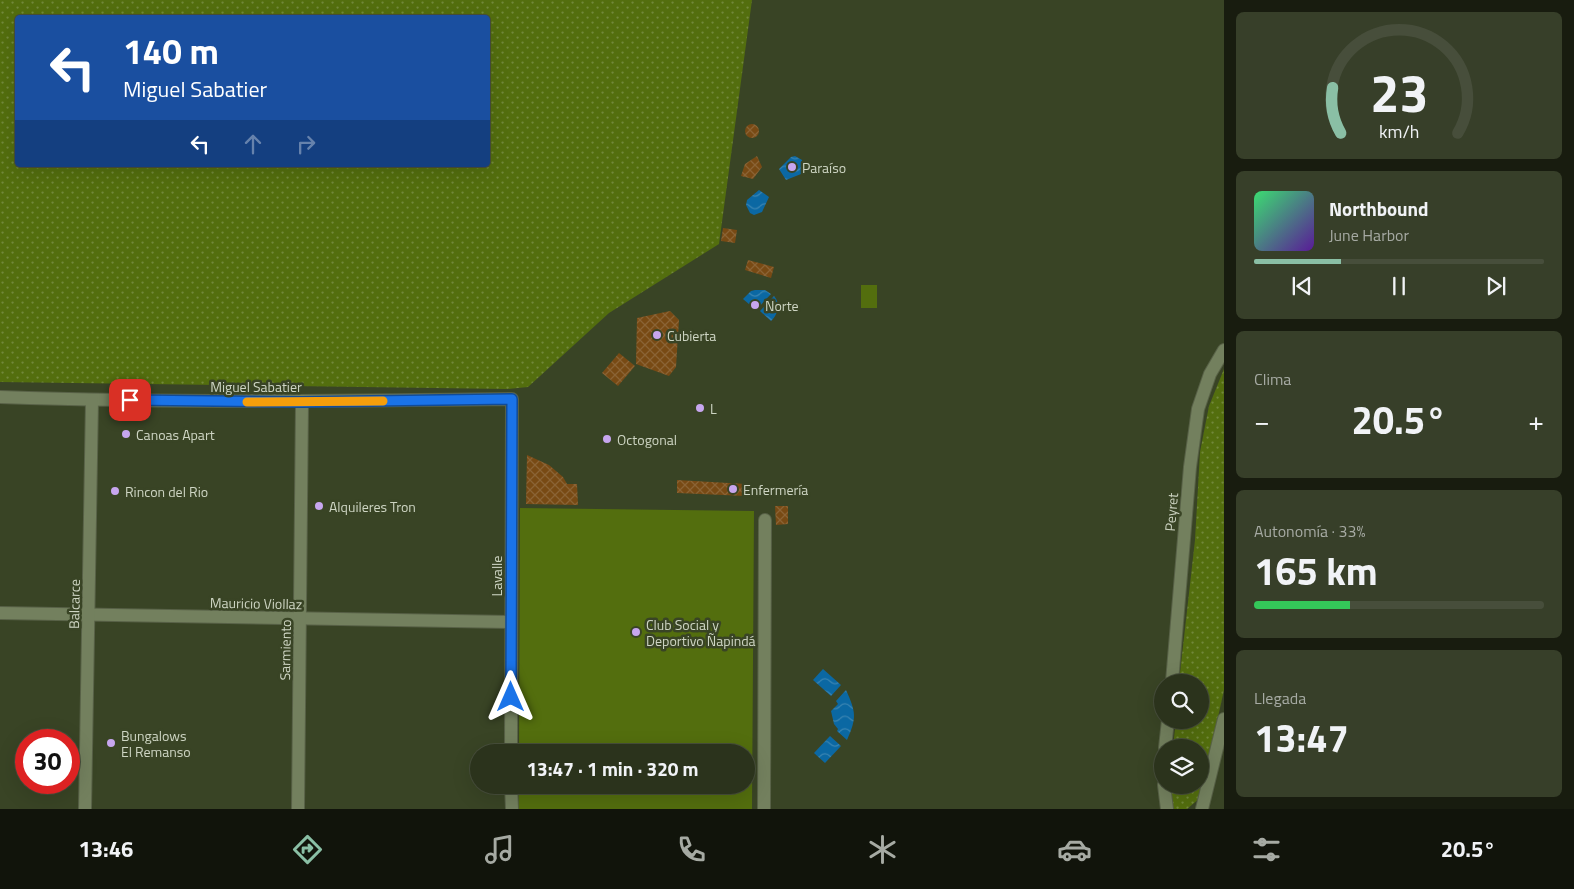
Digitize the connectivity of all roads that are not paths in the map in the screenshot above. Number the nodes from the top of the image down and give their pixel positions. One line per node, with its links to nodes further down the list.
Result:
1 (1224, 350): 11 (street, Peyret)
2 (0, 397): 4 (street, Miguel Sabatier)
3 (512, 399): 5 (street, Miguel Sabatier); 10 (street, Lavalle)
4 (92, 400): 5 (street, Miguel Sabatier); 8 (street, Balcarce)
5 (302, 402): 9 (street, Sarmiento)
6 (766, 520): 19 (street)
7 (0, 613): 8 (street, Mauricio Viollaz)
8 (88, 615): 9 (street, Mauricio Viollaz); 16 (street, Balcarce)
9 (300, 618): 10 (street, Mauricio Viollaz); 17 (street, Sarmiento)
10 (510, 622): 13 (street, Lavalle)
11 (1173, 674)
12 (1224, 719): 21 (street)
13 (511, 744)
14 (511, 794): 18 (street)
15 (1165, 794): 20 (street)
16 (85, 809)
17 (298, 809)
18 (512, 809)
19 (764, 809)
20 (1167, 809)
21 (1202, 809)

